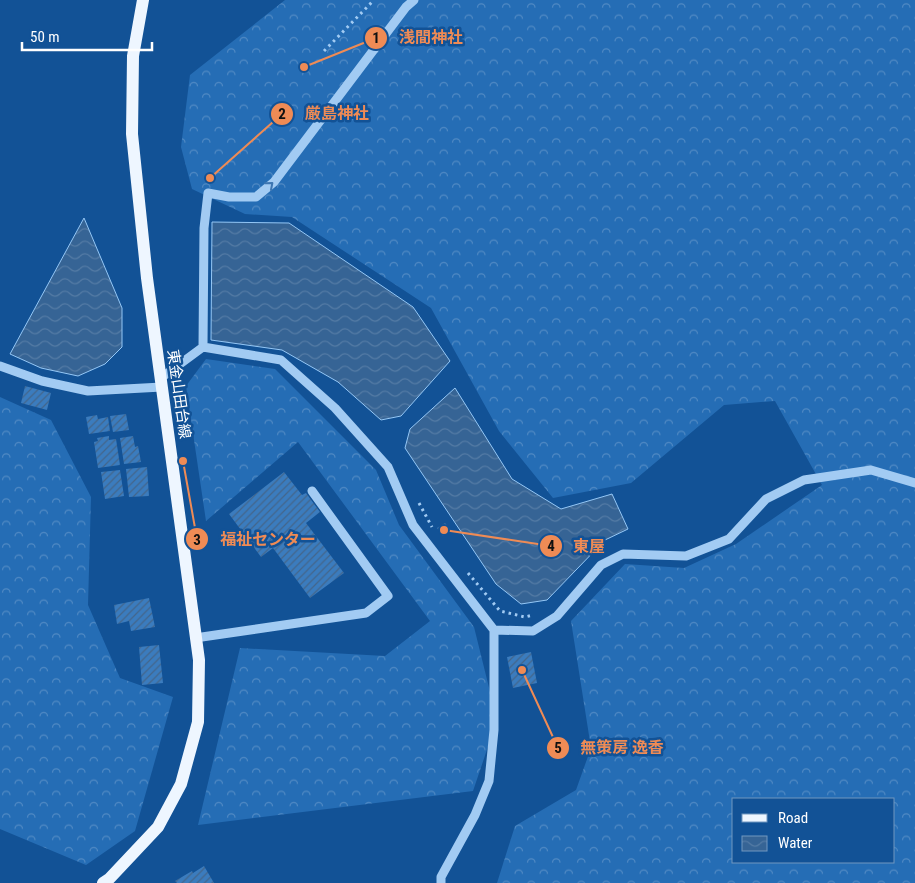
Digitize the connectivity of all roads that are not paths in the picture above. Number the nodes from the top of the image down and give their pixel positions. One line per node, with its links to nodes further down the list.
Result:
1 (143, 0): 5 (main road, 東金山田台線)
2 (414, 0): 3 (street, one-way to 2)
3 (203, 347): 5 (street); 8 (street)
4 (0, 366): 5 (street)
5 (162, 383): 9 (main road, 東金山田台線)
6 (915, 483): 8 (street)
7 (312, 491): 9 (street)
8 (494, 630): 11 (street)
9 (196, 638): 10 (main road, 東金山田台線)
10 (103, 883)
11 (440, 883)

